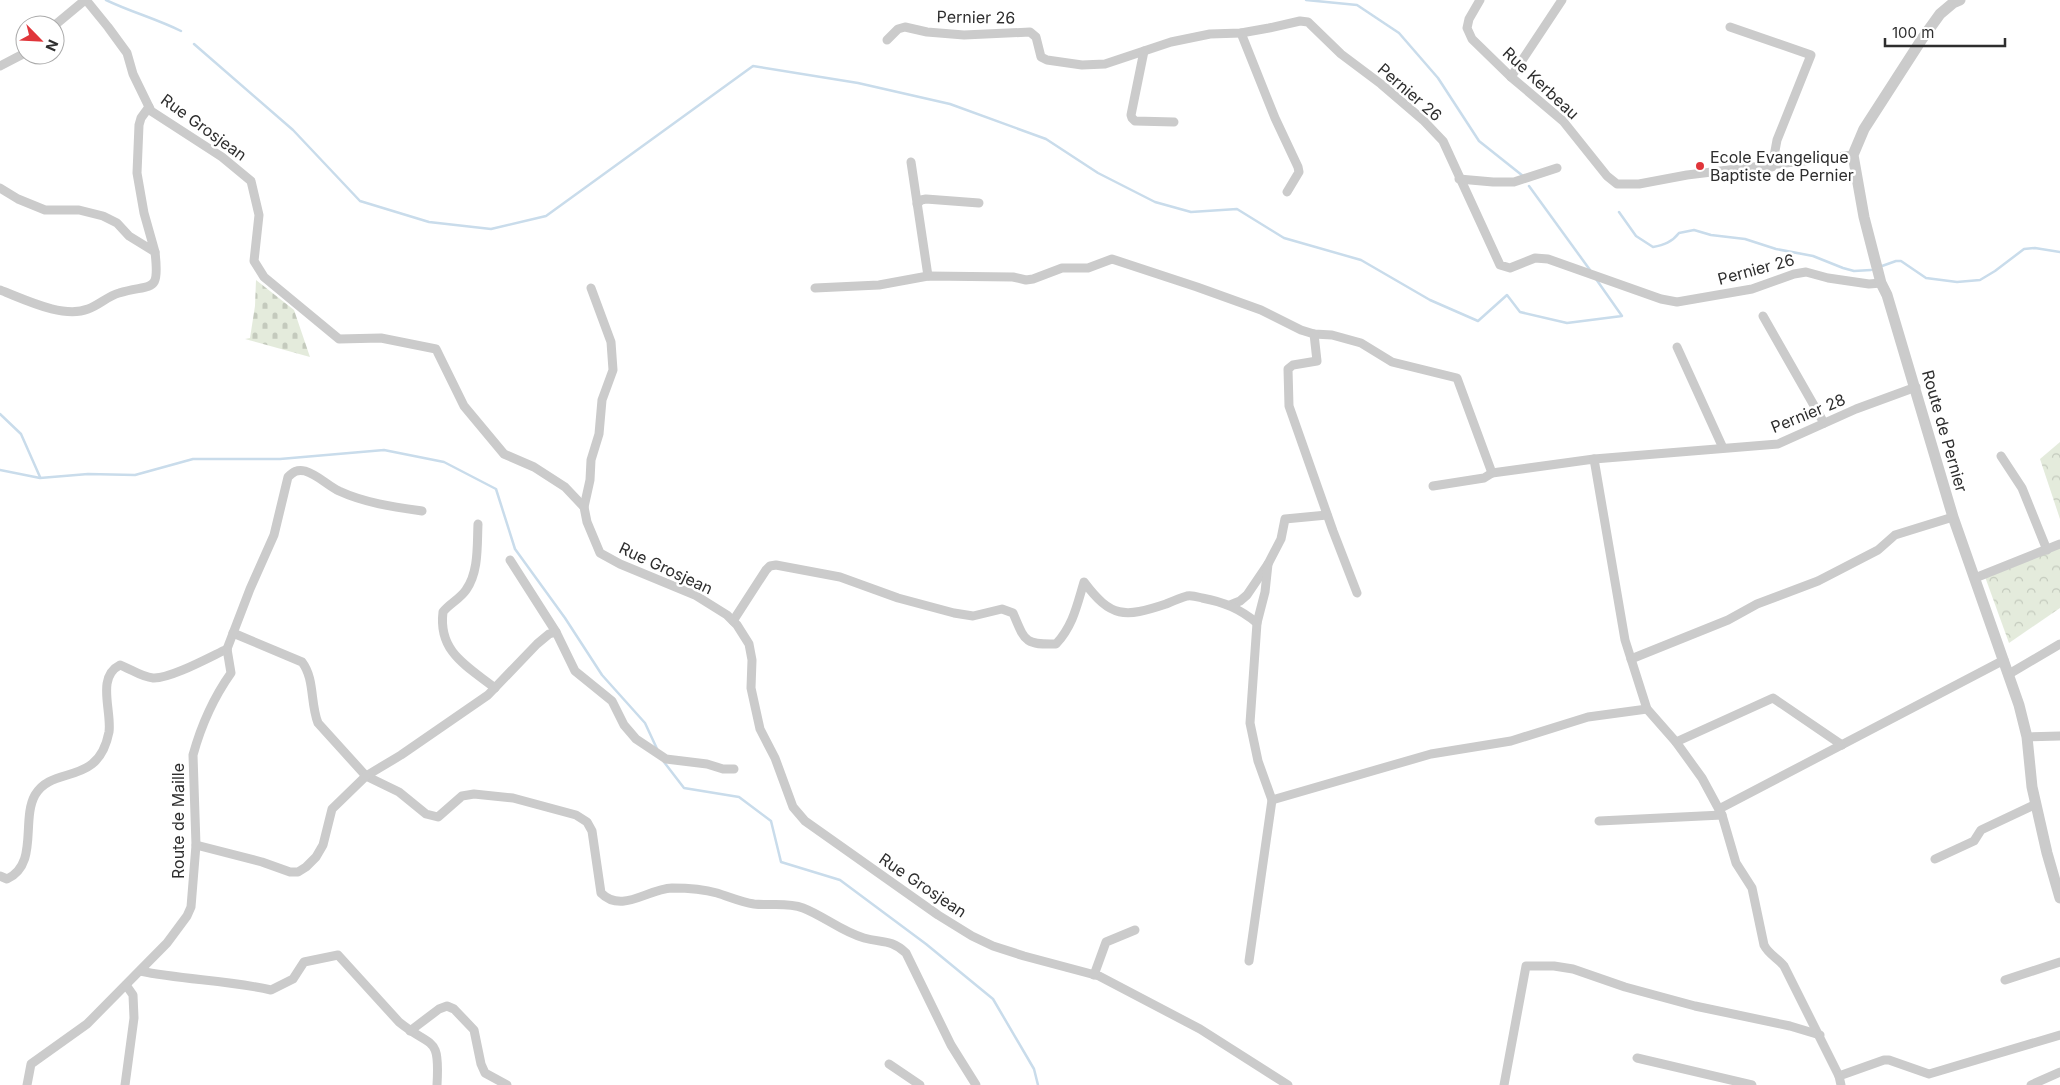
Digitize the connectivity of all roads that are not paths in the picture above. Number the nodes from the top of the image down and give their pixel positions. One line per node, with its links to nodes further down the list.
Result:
1 (86, 0): 5 (street); 13 (street, Rue Grosjean)
2 (1480, 0): 12 (street, Rue Kerbeau)
3 (1562, 0): 12 (street)
4 (1954, 1): 15 (street)
5 (65, 17)
6 (1730, 27): 17 (street)
7 (1241, 33): 9 (street, Pernier 26); 19 (street, Pernier 26); 21 (street)
8 (887, 40): 9 (street, Pernier 26)
9 (1144, 51): 14 (street)
10 (15, 58): 11 (street)
11 (0, 66)
12 (1511, 77): 17 (street, Rue Kerbeau)
13 (149, 107): 24 (street); 40 (street, Rue Grosjean)
14 (1174, 122)
15 (1853, 156): 17 (street, Rue Kerbeau); 26 (street, Route de Pernier)
16 (911, 162): 23 (street)
17 (1772, 166)
18 (1557, 168): 19 (street)
19 (1460, 179): 26 (street, Pernier 26)
20 (0, 188): 24 (street)
21 (1287, 192)
22 (979, 203): 23 (street)
23 (917, 204): 25 (street)
24 (155, 252): 29 (street)
25 (928, 276): 28 (street); 31 (street)
26 (1881, 283): 33 (street, Route de Pernier)
27 (591, 288): 40 (street)
28 (815, 288)
29 (0, 290)
30 (1763, 316): 34 (street)
31 (1314, 334): 38 (street); 42 (street)
32 (1677, 347): 35 (street)
33 (1916, 387): 34 (street, Pernier 28); 43 (street, Route de Pernier)
34 (1824, 424): 35 (street, Pernier 28)
35 (1723, 448): 37 (street, Pernier 28)
36 (2001, 456): 46 (street)
37 (1594, 459): 38 (street, Pernier 28); 58 (street)
38 (1492, 473): 39 (street, Pernier 28)
39 (1433, 486)
40 (584, 507): 52 (street, Rue Grosjean)
41 (422, 511): 55 (street)
42 (1327, 515): 48 (street); 50 (street)
43 (1953, 517): 49 (street, Route de Pernier); 58 (street)
44 (478, 524): 61 (street)
45 (2060, 544): 46 (street)
46 (2047, 550): 49 (street)
47 (510, 560): 54 (street)
48 (1268, 564): 51 (street); 53 (street)
49 (1975, 578): 59 (street, Route de Pernier)
50 (1357, 593)
51 (1230, 605): 52 (street); 53 (street)
52 (733, 622): 81 (street, Rue Grosjean)
53 (1257, 623): 69 (street)
54 (556, 632): 61 (street); 67 (street)
55 (233, 633): 57 (street); 68 (street)
56 (2060, 644): 60 (street)
57 (227, 649): 73 (street, Route de Maille); 75 (street)
58 (1631, 660): 62 (street)
59 (2004, 660): 60 (street, Route de Pernier); 66 (street)
60 (2009, 674): 64 (street, Route de Pernier)
61 (495, 688): 68 (street)
62 (1647, 709): 65 (street); 69 (street)
63 (2060, 736): 64 (street)
64 (2027, 737): 70 (street, Route de Pernier)
65 (1676, 742): 66 (street); 71 (street)
66 (1842, 745): 71 (street)
67 (734, 769)
68 (366, 776): 73 (street); 91 (street)
69 (1272, 800): 78 (street)
70 (2036, 804): 74 (street); 76 (street, Route de Pernier)
71 (1721, 812): 72 (street); 86 (street)
72 (1599, 821)
73 (196, 844): 80 (street, Route de Maille)
74 (1935, 859)
75 (0, 876)
76 (2060, 898)
77 (1135, 930): 81 (street)
78 (1249, 961)
79 (2060, 962): 82 (street)
80 (140, 971): 83 (street, Route de Maille); 84 (street)
81 (1094, 975): 97 (street, Rue Grosjean)
82 (2005, 980)
83 (126, 985): 92 (street, Route de Maille); 93 (street)
84 (410, 1031): 94 (street); 95 (street)
85 (2060, 1034): 90 (street)
86 (1820, 1035): 90 (street); 98 (street)
87 (1636, 1058): 99 (street)
88 (889, 1064): 96 (street)
89 (2060, 1072): 100 (street)
90 (1840, 1080)
91 (974, 1084)
92 (28, 1085)
93 (126, 1085)
94 (437, 1085)
95 (507, 1085)
96 (920, 1085)
97 (1288, 1085)
98 (1504, 1085)
99 (1752, 1085)
100 (2030, 1085)

